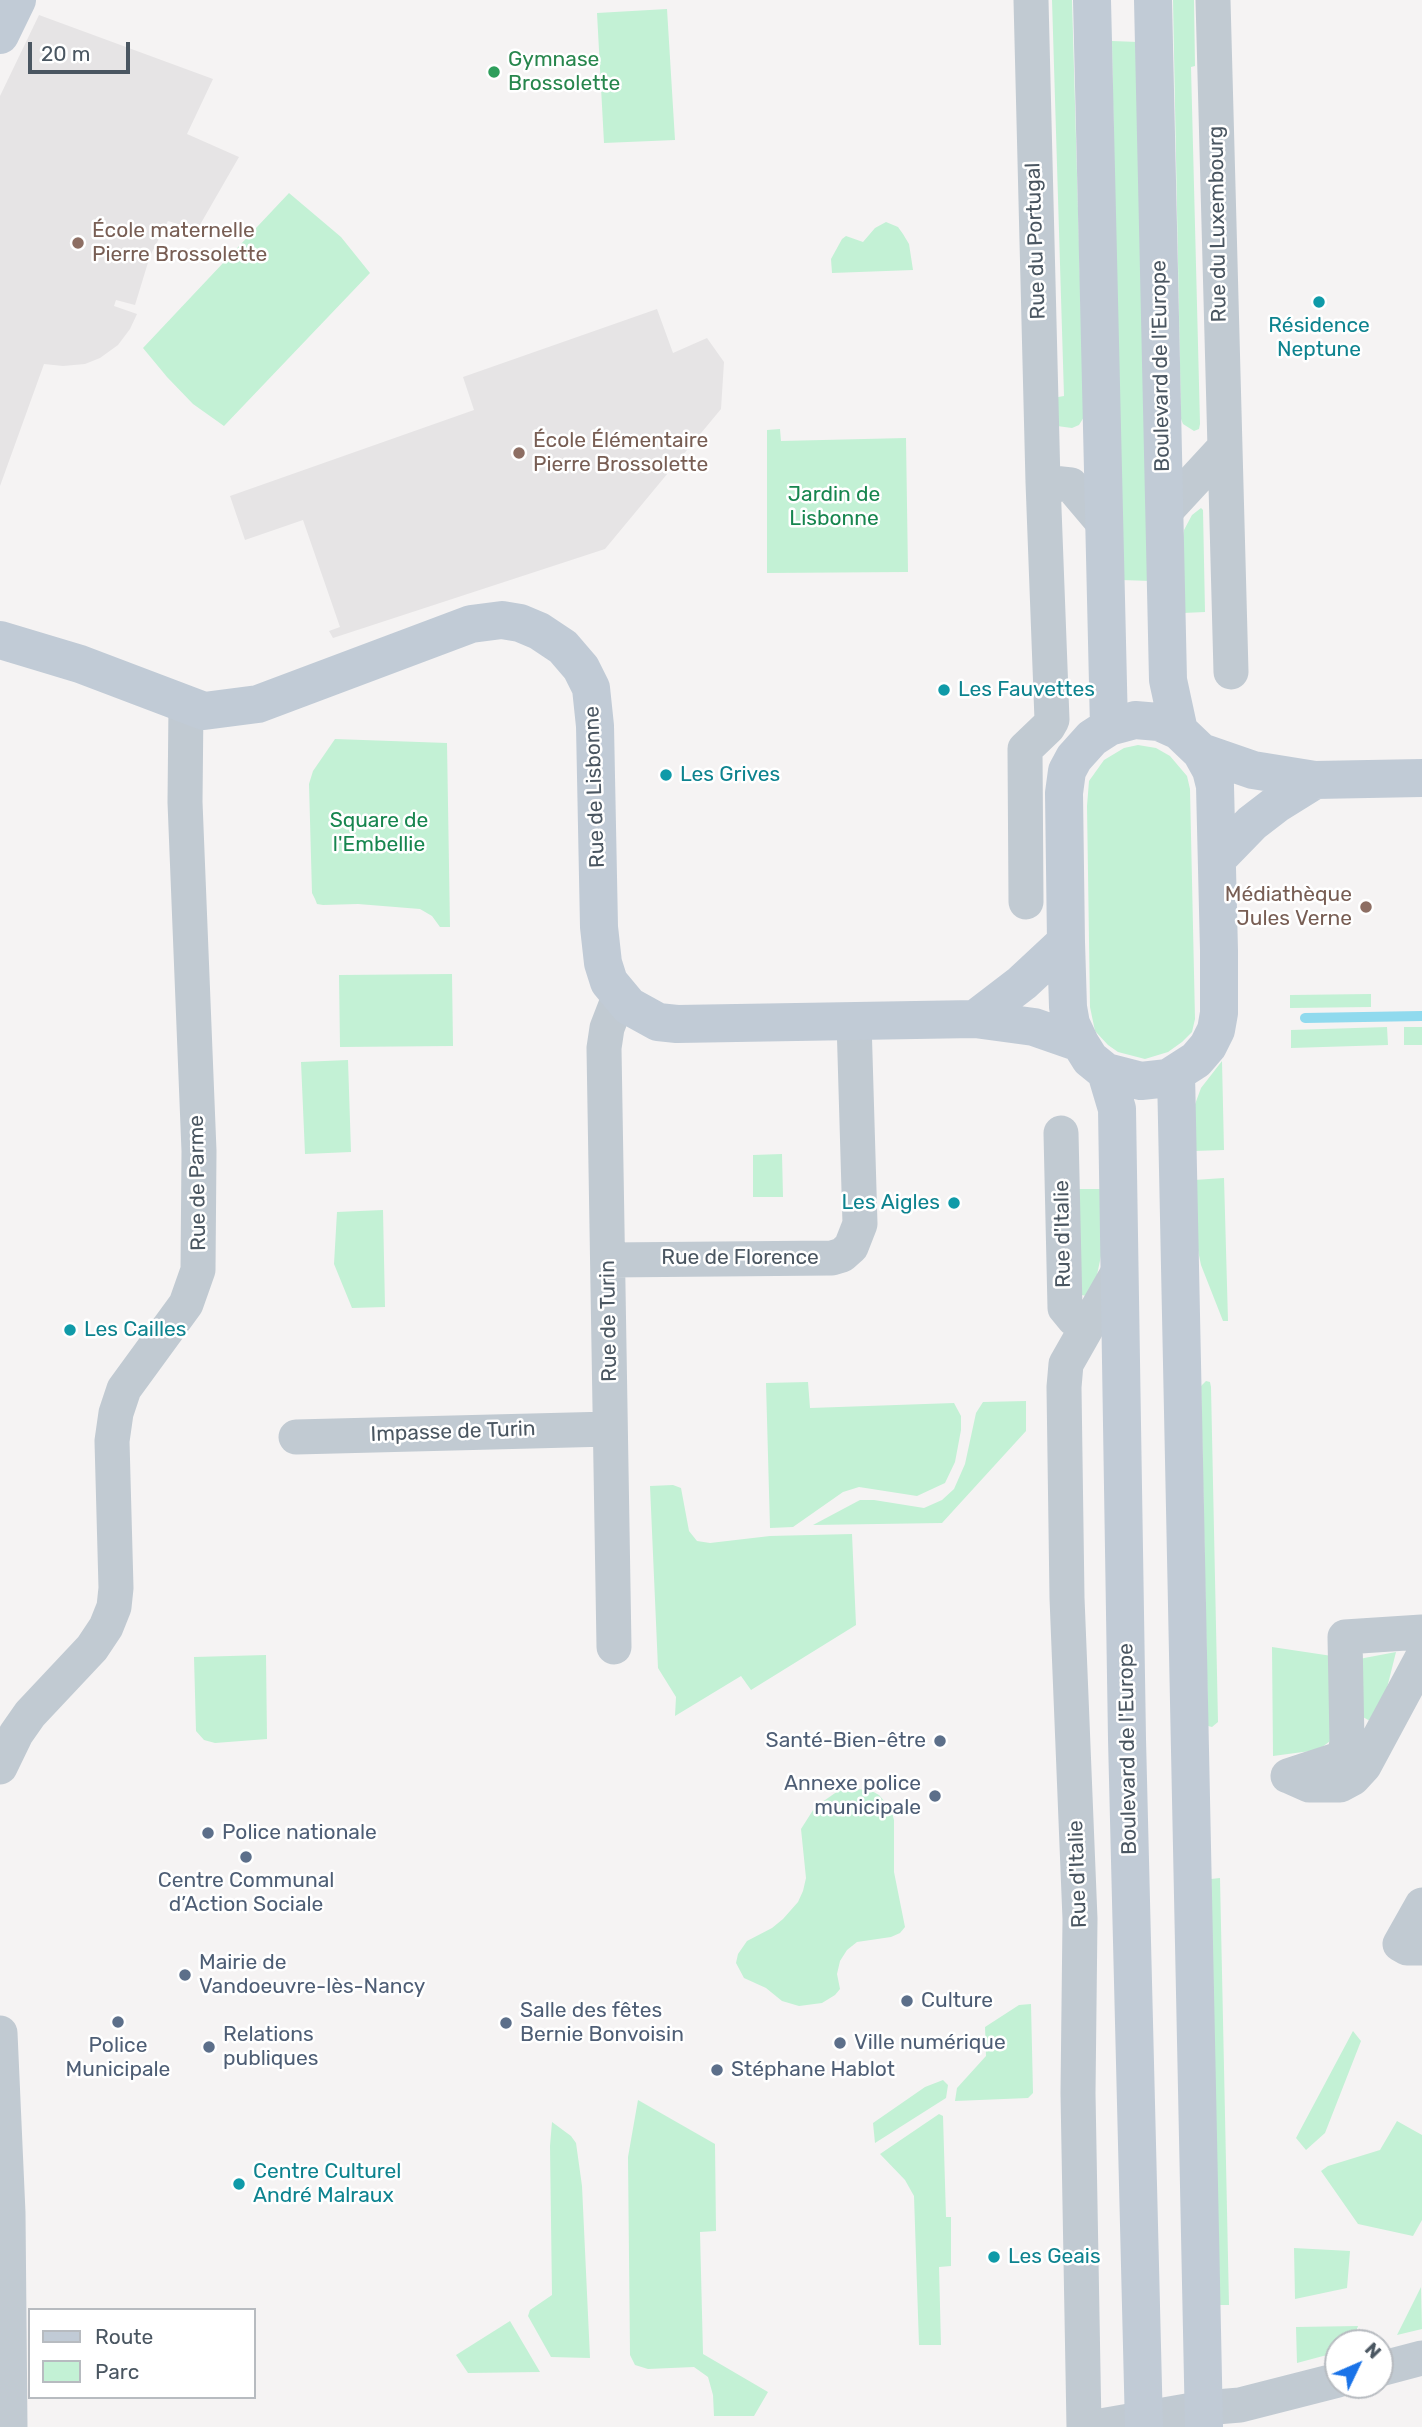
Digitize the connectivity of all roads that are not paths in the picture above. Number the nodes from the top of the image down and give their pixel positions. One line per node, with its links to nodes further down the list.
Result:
1 (17, 0): 6 (main road)
2 (1031, 0): 8 (street, Rue du Portugal)
3 (1092, 0): 10 (main road)
4 (1153, 0): 9 (main road, Boulevard de l'Europe)
5 (1213, 0): 7 (street, Rue du Luxembourg)
6 (0, 35)
7 (1224, 448): 9 (street); 12 (street, Rue du Luxembourg)
8 (1043, 482): 10 (street); 19 (street, Rue du Portugal)
9 (1164, 513): 15 (main road, Boulevard de l'Europe)
10 (1104, 524): 14 (main road)
11 (0, 640): 13 (main road, Rue de Lisbonne)
12 (1231, 672)
13 (186, 705): 21 (main road, Rue de Lisbonne); 36 (street, Rue de Parme)
14 (1109, 727): 15 (main road, Boulevard de l'Europe); 20 (main road, Boulevard de l'Europe)
15 (1190, 741): 17 (main road); 18 (main road, Boulevard de l'Europe)
16 (1422, 778): 17 (main road)
17 (1315, 780): 18 (main road)
18 (1217, 859): 26 (main road, Boulevard de l'Europe)
19 (1026, 902)
20 (1066, 943): 22 (main road); 24 (main road, Boulevard de l'Europe)
21 (619, 997): 23 (main road, Rue de Lisbonne); 28 (street, Rue de Turin)
22 (975, 1019): 23 (main road, Rue de Lisbonne); 24 (main road, Rue de Lisbonne)
23 (854, 1021): 28 (street, Rue de Florence)
24 (1080, 1043): 25 (main road, Boulevard de l'Europe)
25 (1106, 1072): 26 (main road, Boulevard de l'Europe); 29 (main road, Boulevard de l'Europe)
26 (1177, 1073): 43 (main road)
27 (1061, 1133): 30 (street, Rue d'Italie)
28 (608, 1260): 31 (street, Rue de Turin)
29 (1120, 1269): 30 (street, Rue d'Italie); 44 (main road, Boulevard de l'Europe)
30 (1086, 1326): 46 (street, Rue d'Italie)
31 (610, 1429): 32 (street, Impasse de Turin); 34 (street, Rue de Turin)
32 (296, 1437)
33 (1422, 1632): 35 (street)
34 (614, 1647)
35 (1422, 1658)
36 (0, 1767)
37 (1422, 1905): 38 (street)
38 (1422, 1948)
39 (0, 2033): 45 (street)
40 (1422, 2358): 41 (street)
41 (1394, 2365)
42 (1324, 2384): 43 (street)
43 (1204, 2418): 44 (street)
44 (1144, 2423): 47 (street)
45 (10, 2427)
46 (1084, 2427)
47 (1095, 2427)

